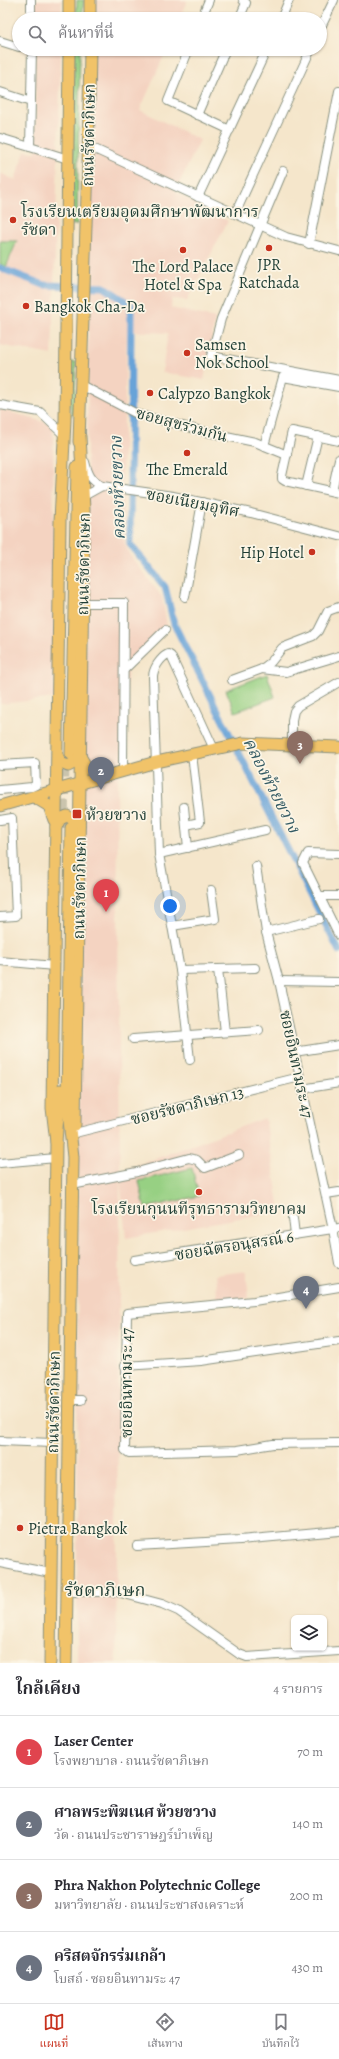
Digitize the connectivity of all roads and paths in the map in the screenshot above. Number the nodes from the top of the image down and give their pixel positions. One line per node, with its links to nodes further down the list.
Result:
1 (22, 0): 8 (street)
2 (69, 0): 9 (main road)
3 (90, 0): 10 (main road)
4 (209, 0): 11 (street)
5 (289, 0): 13 (street)
6 (334, 0): 14 (street)
7 (245, 1): 12 (street)
8 (31, 2)
9 (69, 12)
10 (90, 12)
11 (204, 12)
12 (241, 12)
13 (284, 12)
14 (327, 14)
15 (0, 41): 16 (street)
16 (12, 45)
17 (30, 56): 26 (street)
18 (69, 56): 32 (main road, ถนนรัชดาภิเษก)
19 (90, 56): 30 (main road, ถนนรัชดาภิเษก)
20 (186, 56): 27 (street)
21 (223, 56): 27 (street)
22 (264, 56): 28 (street)
23 (308, 56): 35 (street)
24 (339, 91): 37 (street)
25 (0, 92): 26 (street)
26 (31, 102): 31 (street)
27 (197, 115): 28 (street)
28 (230, 130): 34 (street)
29 (0, 138): 31 (street)
30 (88, 146): 34 (street); 40 (main road, ถนนรัชดาภิเษก)
31 (30, 147): 32 (street)
32 (68, 159): 43 (main road, ถนนรัชดาภิเษก)
33 (283, 171): 36 (street)
34 (198, 197): 35 (street)
35 (235, 214): 36 (street)
36 (260, 225): 37 (street); 39 (street)
37 (309, 244): 38 (street)
38 (339, 251)
39 (339, 380)
40 (81, 385): 44 (main road, ถนนรัชดาภิเษก); 47 (street, ซอยสุขร่วมกัน)
41 (339, 386): 47 (street)
42 (0, 405): 43 (street)
43 (64, 433): 69 (main road, ถนนรัชดาภิเษก)
44 (80, 436): 50 (street); 53 (main road, ถนนรัชดาภิเษก); 69 (main road, ถนนรัชดาภิเษก)
45 (318, 436): 46 (street); 48 (street); 51 (street)
46 (339, 441)
47 (264, 446): 48 (street, ซอยสุขร่วมกัน)
48 (287, 455): 51 (street)
49 (339, 459): 52 (street)
50 (102, 486): 53 (street); 54 (street, ซอยเนียมอุทิศ)
51 (306, 486): 52 (street)
52 (335, 492)
53 (84, 496): 57 (main road, ถนนรัชดาภิเษก)
54 (202, 502): 55 (street, ซอยเนียมอุทิศ); 56 (street)
55 (339, 536)
56 (185, 597)
57 (83, 603): 61 (street); 69 (main road, ถนนรัชดาภิเษก)
58 (339, 607): 62 (street)
59 (165, 630): 61 (street)
60 (339, 656): 62 (street)
61 (125, 669): 72 (street)
62 (262, 669): 63 (street)
63 (232, 680)
64 (339, 682): 65 (street)
65 (292, 744): 66 (main road); 67 (main road)
66 (339, 747)
67 (214, 749): 68 (main road); 70 (street)
68 (192, 754): 70 (main road); 81 (street)
69 (68, 755): 73 (main road); 74 (main road, ถนนรัชดาภิเษก); 76 (main road, ถนนรัชดาภิเษก)
70 (156, 762): 72 (main road); 85 (street)
71 (0, 765): 75 (street)
72 (123, 772): 73 (main road)
73 (100, 778): 74 (main road)
74 (79, 784): 76 (main road); 82 (main road, ถนนรัชดาภิเษก)
75 (0, 790)
76 (58, 790): 77 (main road); 82 (main road, ถนนรัชดาภิเษก)
77 (34, 797): 78 (main road); 82 (main road)
78 (0, 806)
79 (184, 807): 81 (street)
80 (0, 820): 91 (street)
81 (186, 825): 84 (street)
82 (68, 827): 97 (main road, ถนนรัชดาภิเษก); 113 (main road, ถนนรัชดาภิเษก); 114 (main road, ถนนรัชดาภิเษก); 115 (main road, ถนนรัชดาภิเษก)
83 (265, 830): 84 (street)
84 (188, 848): 85 (street)
85 (159, 854): 93 (street)
86 (339, 854): 89 (street)
87 (256, 866): 94 (street, ซอยอินทามระ 47)
88 (210, 890): 93 (street)
89 (319, 896): 90 (street); 95 (street)
90 (339, 896)
91 (0, 917)
92 (319, 919): 94 (street)
93 (172, 926): 100 (street)
94 (266, 932): 101 (street, ซอยอินทามระ 47)
95 (339, 936)
96 (0, 961): 97 (street)
97 (54, 966): 114 (main road, ถนนรัชดาภิเษก)
98 (255, 968): 99 (street)
99 (218, 969): 100 (street); 104 (street)
100 (180, 970): 105 (street)
101 (279, 981): 102 (street); 108 (street, ซอยอินทามระ 47)
102 (339, 982)
103 (259, 1030): 104 (street)
104 (225, 1032): 105 (street)
105 (187, 1035): 106 (street); 109 (street)
106 (133, 1039)
107 (339, 1045): 108 (street)
108 (294, 1052): 110 (street, ซอยอินทามระ 47)
109 (190, 1060)
110 (300, 1077): 112 (street, ซอยอินทามระ 47); 113 (street, ซอยรัชดาภิเษก 13)
111 (339, 1083): 112 (street)
112 (302, 1089): 121 (street, ซอยอินทามระ 47)
113 (75, 1133): 115 (main road, ถนนรัชดาภิเษก)
114 (56, 1142): 117 (main road, ถนนรัชดาภิเษก)
115 (73, 1148): 119 (main road, ถนนรัชดาภิเษก)
116 (239, 1155): 119 (street)
117 (56, 1158): 118 (street); 131 (main road, ถนนรัชดาภิเษก)
118 (0, 1163)
119 (72, 1185): 137 (main road, ถนนรัชดาภิเษก)
120 (339, 1192): 121 (street)
121 (326, 1194): 123 (street, ซอยอินทามระ 47)
122 (293, 1218): 124 (street)
123 (336, 1229): 124 (street, ซอยฉัตรอนุสรณ์ 6); 126 (street, ซอยอินทามระ 47)
124 (295, 1236): 125 (street, ซอยฉัตรอนุสรณ์ 6)
125 (134, 1260)
126 (339, 1263)
127 (339, 1287): 129 (street, ซอยอินทามระ 47)
128 (339, 1341): 129 (street)
129 (125, 1366): 132 (street, ซอยอินทามระ 47)
130 (0, 1441): 131 (street)
131 (53, 1442): 136 (main road, ถนนรัชดาภิเษก)
132 (339, 1443)
133 (339, 1531): 134 (street)
134 (137, 1546)
135 (0, 1563): 136 (street)
136 (51, 1573): 141 (main road, ถนนรัชดาภิเษก)
137 (67, 1592): 138 (street); 142 (main road, ถนนรัชดาภิเษก)
138 (309, 1651)
139 (327, 1651): 140 (street)
140 (339, 1651)
141 (50, 1663)
142 (66, 1663)

